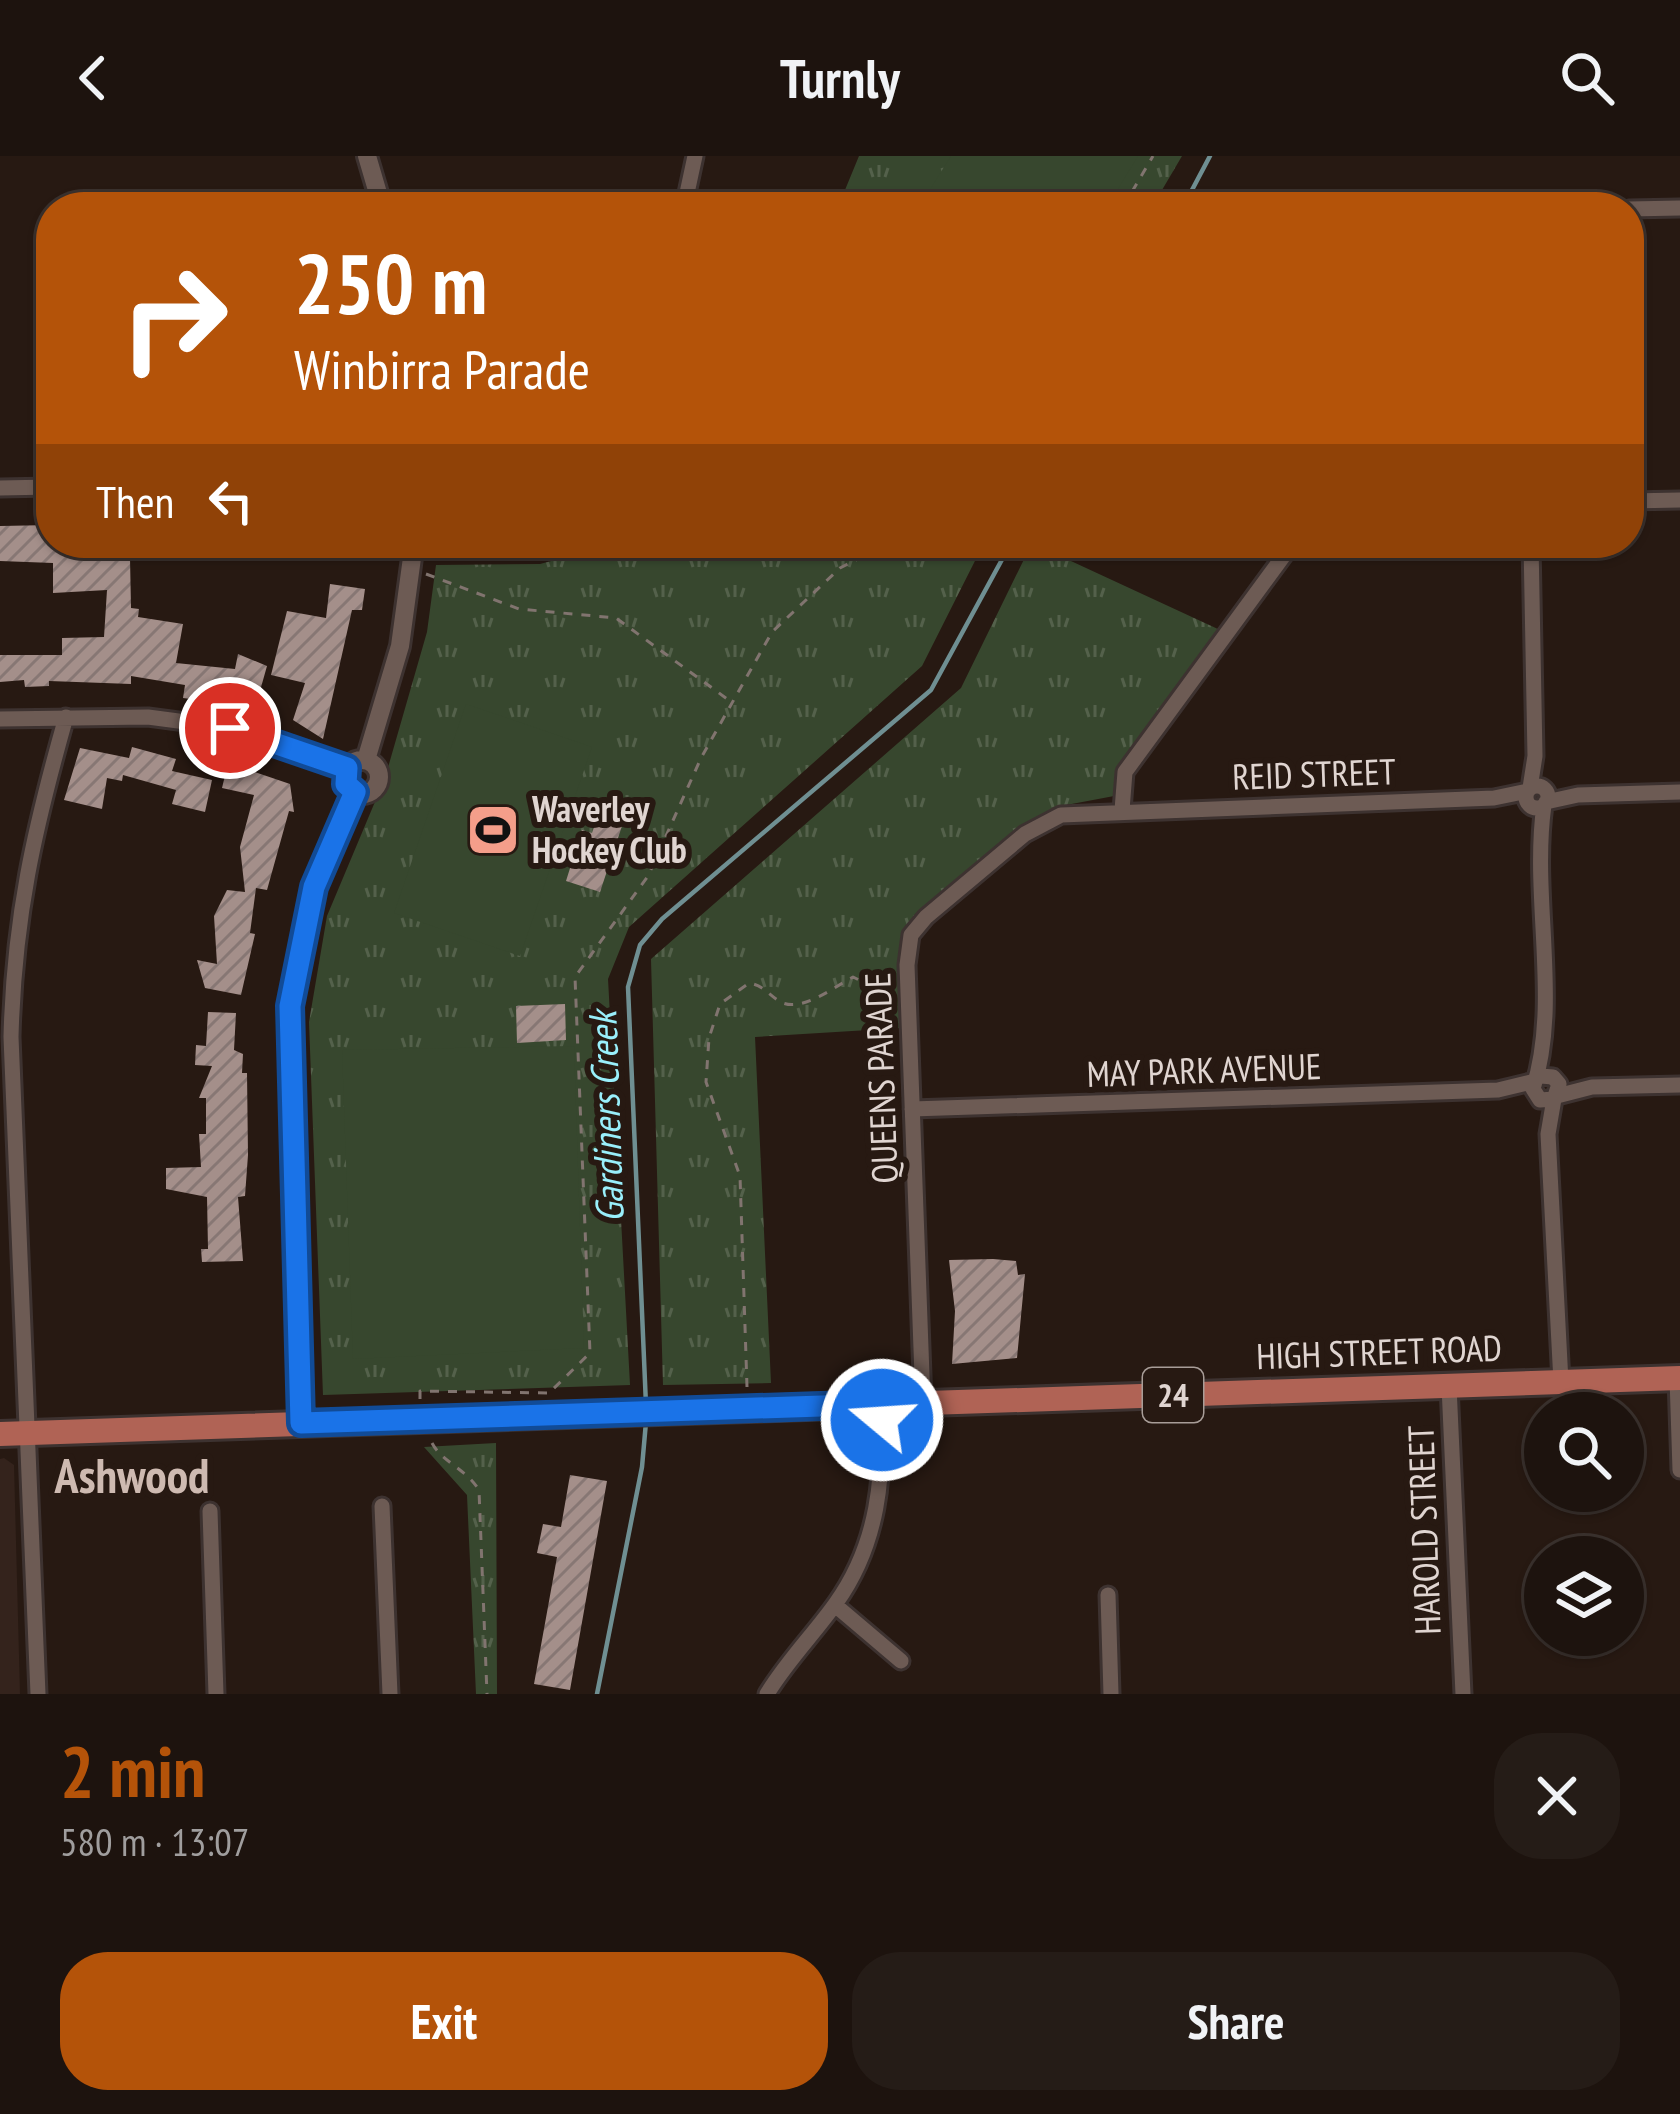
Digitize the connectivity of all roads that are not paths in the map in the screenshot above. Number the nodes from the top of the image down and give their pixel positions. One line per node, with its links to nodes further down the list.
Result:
1 (367, 156): 3 (street)
2 (695, 156): 4 (street)
3 (378, 192)
4 (687, 192)
5 (1680, 208): 6 (street)
6 (1644, 209)
7 (36, 487): 8 (street)
8 (0, 488)
9 (1680, 500): 10 (street)
10 (1644, 501)
11 (413, 558): 16 (street)
12 (1282, 558): 21 (street)
13 (1531, 558): 20 (street)
14 (66, 717): 15 (street); 17 (street); 22 (street)
15 (0, 719)
16 (366, 760): 17 (street); 18 (street)
17 (347, 768): 18 (street)
18 (355, 792): 32 (street)
19 (1680, 792): 20 (street, REID STREET)
20 (1537, 797): 21 (street, REID STREET); 24 (street)
21 (1129, 810): 25 (street, QUEENS PARADE)
22 (7, 940): 26 (street)
23 (1680, 1085): 24 (street, MAY PARK AVENUE)
24 (1547, 1088): 25 (street, MAY PARK AVENUE); 28 (street)
25 (912, 1109): 30 (street, QUEENS PARADE)
26 (8, 1142): 33 (street)
27 (1679, 1378): 28 (main road, HIGH STREET ROAD / 24); 35 (street)
28 (1556, 1382): 29 (main road, HIGH STREET ROAD / 24)
29 (1449, 1386): 30 (main road, HIGH STREET ROAD / 24); 46 (street, HAROLD STREET)
30 (922, 1403): 31 (main road, HIGH STREET ROAD / 24)
31 (881, 1404): 32 (main road, HIGH STREET ROAD / 24); 39 (street)
32 (301, 1423): 33 (main road, HIGH STREET ROAD / 24)
33 (28, 1433): 34 (main road, HIGH STREET ROAD / 24); 41 (street)
34 (0, 1434)
35 (1680, 1470)
36 (382, 1506): 43 (street)
37 (210, 1510): 42 (street)
38 (1108, 1595): 45 (street)
39 (835, 1605): 40 (street); 44 (street)
40 (901, 1661)
41 (38, 1694)
42 (216, 1694)
43 (390, 1694)
44 (767, 1694)
45 (1111, 1694)
46 (1459, 1694)

